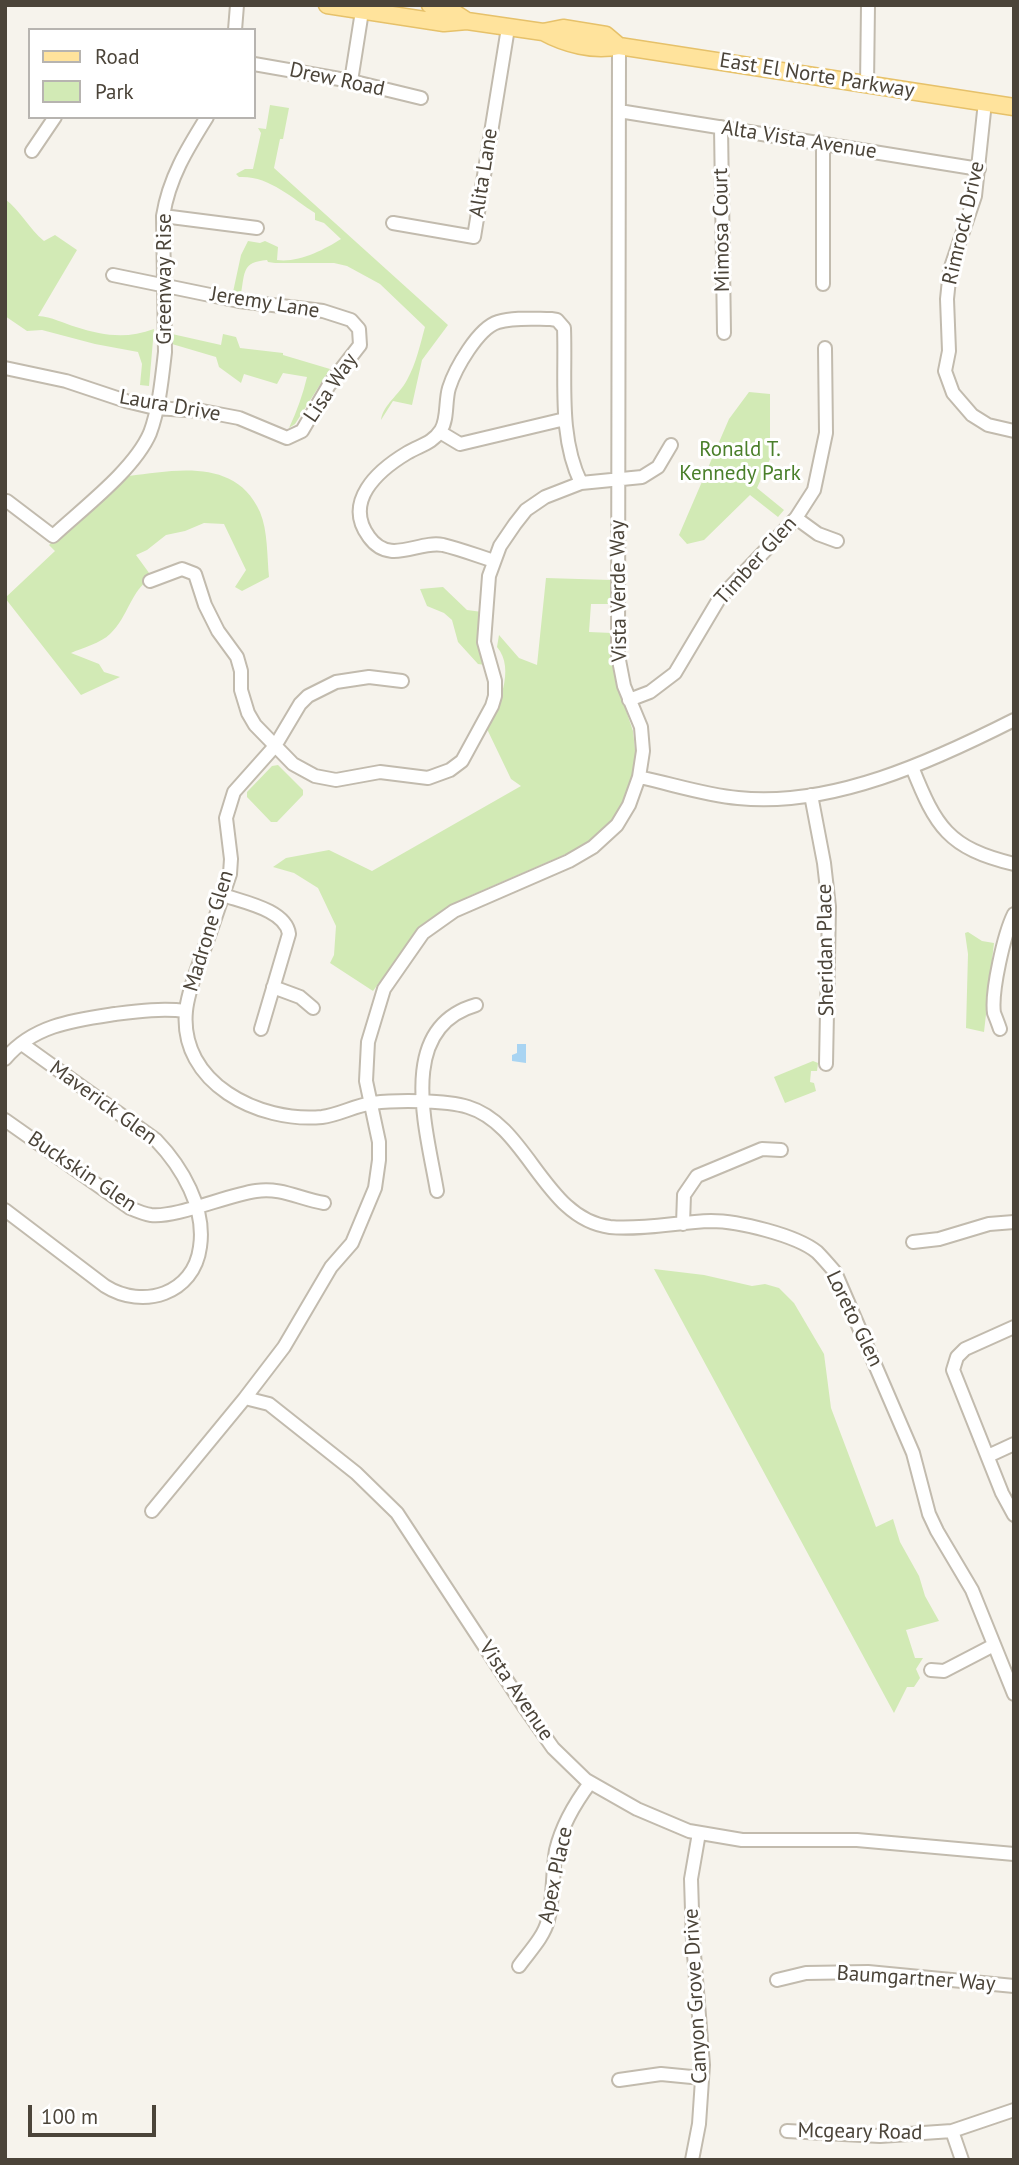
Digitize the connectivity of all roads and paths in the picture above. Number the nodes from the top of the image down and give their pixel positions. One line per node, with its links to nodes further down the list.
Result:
1 (237, 5): 7 (street)
2 (327, 5): 5 (main road, East El Norte Parkway)
3 (430, 5): 6 (main road, East El Norte Parkway)
4 (868, 5): 12 (street)
5 (363, 8): 6 (main road, East El Norte Parkway); 11 (street)
6 (467, 20): 8 (main road, East El Norte Parkway)
7 (235, 28)
8 (508, 28): 9 (main road, East El Norte Parkway); 24 (street, Alita Lane)
9 (619, 46): 12 (main road, East El Norte Parkway); 16 (street, Vista Verde Way)
10 (256, 64): 11 (street, Drew Road)
11 (351, 81): 13 (street, Drew Road)
12 (867, 85): 14 (main road, East El Norte Parkway)
13 (421, 98)
14 (985, 102): 15 (main road, East El Norte Parkway); 22 (street, Rimrock Drive)
15 (1014, 107)
16 (619, 111): 19 (street, Alta Vista Avenue); 39 (street, Vista Verde Way)
17 (54, 119): 21 (street)
18 (206, 119): 23 (street, Greenway Rise)
19 (721, 127): 20 (street, Alta Vista Avenue); 30 (street, Mimosa Court)
20 (823, 144): 22 (street, Alta Vista Avenue); 27 (street)
21 (32, 151)
22 (979, 169): 35 (street, Rimrock Drive)
23 (163, 216): 25 (street); 28 (street, Greenway Rise)
24 (393, 223)
25 (257, 228)
26 (113, 275): 28 (street, Jeremy Lane)
27 (823, 284)
28 (163, 286): 29 (street, Jeremy Lane); 33 (street, Greenway Rise)
29 (359, 333): 37 (street, Lisa Way)
30 (724, 333)
31 (825, 348): 42 (street, Timber Glen)
32 (5, 368): 33 (street, Laura Drive)
33 (155, 408): 37 (street, Laura Drive); 41 (street, Greenway Rise)
34 (565, 419): 36 (street); 36 (street); 40 (street)
35 (1014, 431)
36 (440, 432): 44 (street)
37 (292, 438)
38 (671, 445): 39 (street)
39 (617, 479): 40 (street); 47 (street, Vista Verde Way)
40 (581, 483): 44 (street)
41 (7, 501)
42 (796, 518): 43 (street); 47 (street, Timber Glen)
43 (837, 541)
44 (494, 561): 49 (street)
45 (150, 581): 49 (street)
46 (402, 681): 49 (street, Madrone Glen)
47 (629, 700): 51 (street, Vista Verde Way)
48 (1014, 720): 50 (street)
49 (275, 746): 54 (street, Madrone Glen)
50 (912, 767): 52 (street); 53 (street)
51 (639, 777): 52 (street); 66 (street, Vista Verde Way)
52 (811, 795): 64 (street, Sheridan Place)
53 (1014, 863)
54 (223, 895): 56 (street); 59 (street, Madrone Glen)
55 (1014, 914): 61 (street)
56 (273, 987): 58 (street); 60 (street)
57 (476, 1004): 65 (street)
58 (313, 1008)
59 (186, 1011): 62 (street); 66 (street, Madrone Glen)
60 (261, 1029)
61 (1000, 1029)
62 (22, 1044): 63 (street); 71 (street, Maverick Glen)
63 (5, 1059)
64 (826, 1064)
65 (422, 1102): 66 (street, Loreto Glen); 69 (street); 74 (street, Loreto Glen)
66 (372, 1103): 77 (street, Vista Verde Way)
67 (5, 1120): 71 (street, Buckskin Glen)
68 (781, 1150): 74 (street)
69 (437, 1191)
70 (324, 1203): 71 (street, Buckskin Glen)
71 (196, 1206): 72 (street, Maverick Glen)
72 (5, 1210)
73 (1014, 1222): 75 (street)
74 (682, 1224): 82 (street, Loreto Glen)
75 (913, 1241)
76 (1014, 1327): 79 (street)
77 (245, 1398): 80 (street); 85 (street, Vista Avenue)
78 (1014, 1444): 79 (street)
79 (988, 1456): 81 (street)
80 (152, 1511)
81 (1014, 1515)
82 (994, 1645): 83 (street); 84 (street, Loreto Glen)
83 (931, 1670)
84 (1014, 1694)
85 (590, 1783): 86 (street, Vista Avenue); 88 (street, Apex Place)
86 (699, 1833): 87 (street, Vista Avenue); 91 (street, Canyon Grove Drive)
87 (1014, 1854)
88 (519, 1966)
89 (777, 1980): 90 (street, Baumgartner Way)
90 (1014, 1986)
91 (702, 2078): 92 (street); 96 (street, Canyon Grove Drive)
92 (619, 2080)
93 (1014, 2110): 95 (street, Mcgeary Road)
94 (787, 2131): 95 (street, Mcgeary Road)
95 (952, 2131): 97 (street)
96 (692, 2160)
97 (962, 2160)

